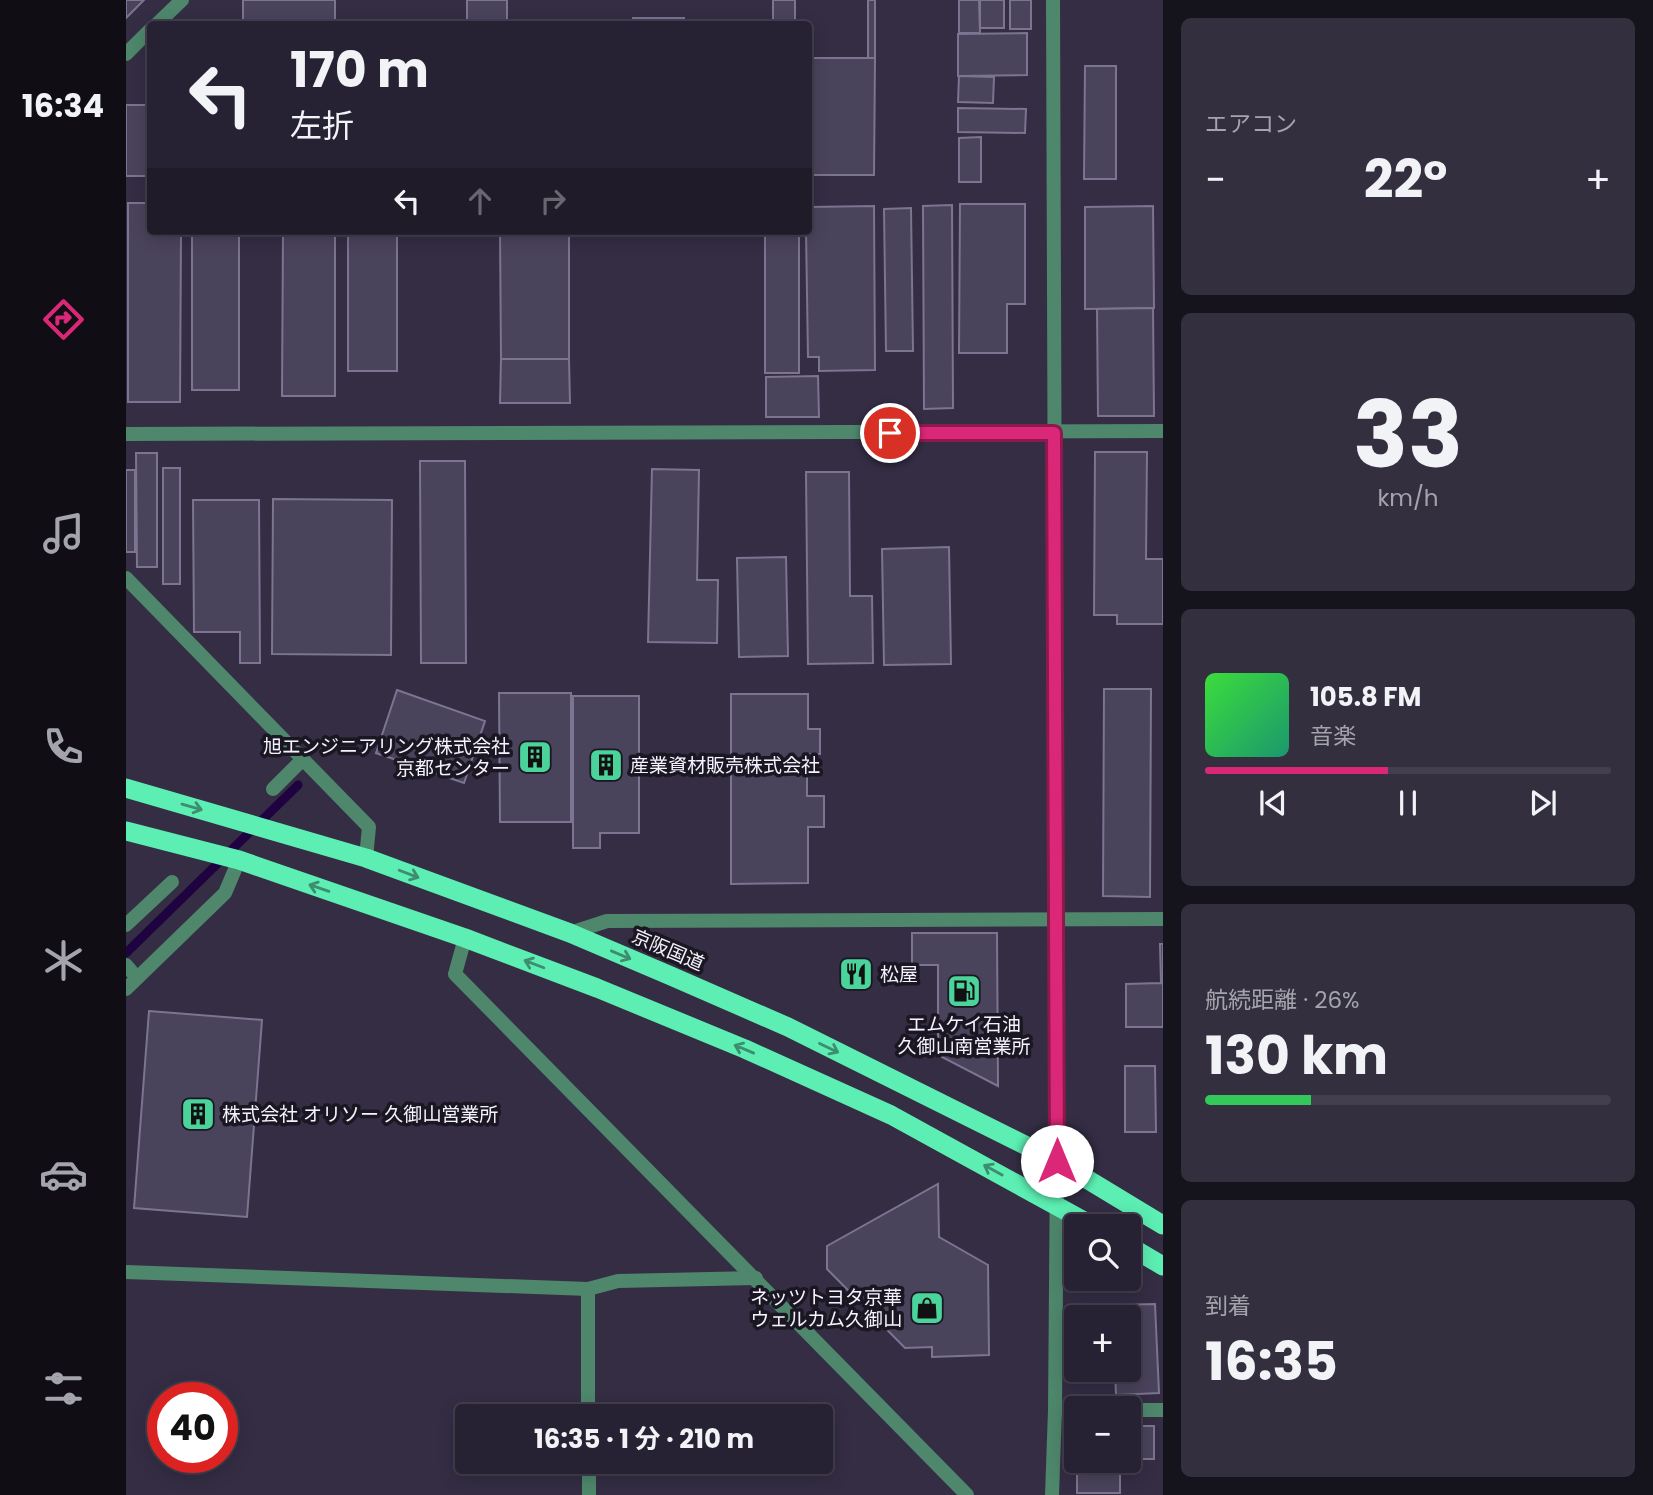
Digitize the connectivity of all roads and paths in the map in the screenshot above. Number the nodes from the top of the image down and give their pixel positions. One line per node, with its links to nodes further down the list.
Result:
1 (182, 0): 3 (street)
2 (1053, 0): 7 (street)
3 (160, 21)
4 (147, 33): 5 (street)
5 (126, 54)
6 (1163, 431): 7 (street)
7 (1054, 433): 8 (street); 18 (street)
8 (126, 434)
9 (126, 579): 10 (street)
10 (303, 759): 12 (street); 14 (street)
11 (126, 788): 14 (highway, 京阪国道, one-way to 14)
12 (273, 789)
13 (126, 831): 15 (highway)
14 (366, 858): 20 (highway, 京阪国道, one-way to 20)
15 (239, 860): 21 (highway, one-way to 15); 22 (street)
16 (172, 882): 19 (street)
17 (1163, 919): 18 (street)
18 (1056, 920): 20 (street); 24 (street)
19 (126, 925)
20 (570, 933): 24 (highway, 京阪国道, one-way to 24)
21 (465, 938): 25 (highway, one-way to 21); 31 (street)
22 (132, 972): 23 (street)
23 (126, 989)
24 (1057, 1161): 25 (street); 27 (highway, 京阪国道)
25 (1057, 1206): 26 (highway); 35 (street)
26 (1072, 1214)
27 (1163, 1225)
28 (1141, 1253): 29 (highway)
29 (1163, 1266)
30 (126, 1272): 32 (street)
31 (756, 1278): 32 (street); 40 (street)
32 (587, 1289): 33 (street)
33 (588, 1404)
34 (1163, 1409): 37 (street)
35 (1055, 1410): 36 (street); 41 (street)
36 (1064, 1410)
37 (1141, 1410)
38 (589, 1474): 39 (street)
39 (589, 1495)
40 (967, 1495)
41 (1052, 1495)

